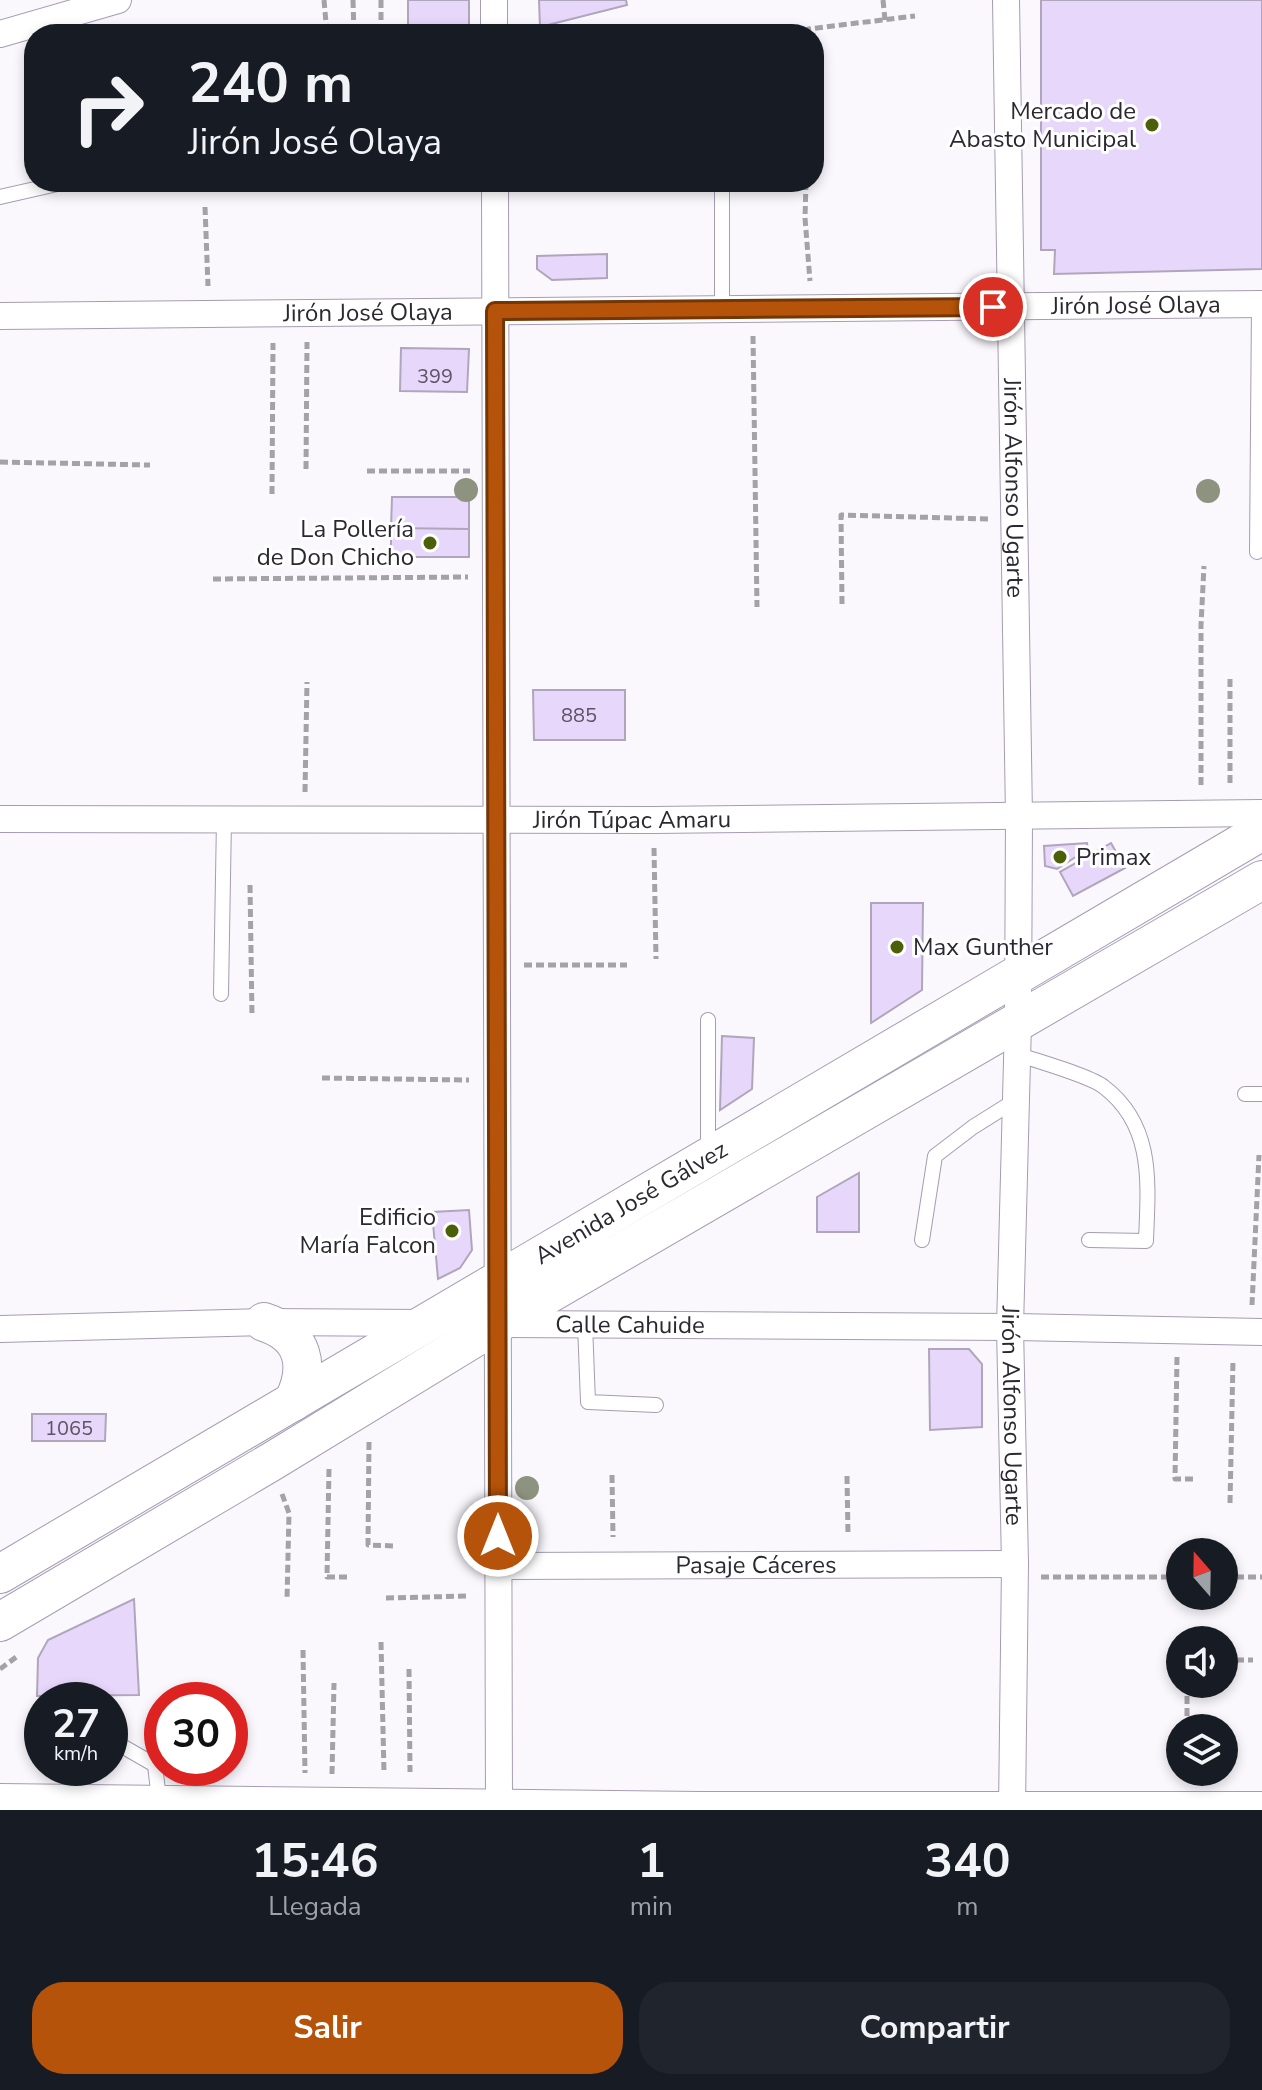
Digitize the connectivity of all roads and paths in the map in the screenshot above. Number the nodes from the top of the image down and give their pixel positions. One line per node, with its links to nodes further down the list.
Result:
1 (118, 0): 10 (street)
2 (324, 0): 11 (path)
3 (353, 0): 12 (path)
4 (381, 0): 13 (path)
5 (494, 0): 14 (street)
6 (883, 0): 9 (path)
7 (1006, 0): 25 (street, Jirón Alfonso Ugarte)
8 (915, 16): 9 (path)
9 (885, 20): 16 (path)
10 (35, 24)
11 (326, 24)
12 (354, 24)
13 (381, 24)
14 (494, 24)
15 (24, 27): 17 (street)
16 (824, 27)
17 (0, 34)
18 (24, 192): 22 (lane)
19 (495, 192): 29 (street)
20 (722, 192): 27 (lane)
21 (806, 192): 26 (path)
22 (0, 197)
23 (205, 207): 32 (path)
24 (1261, 304): 25 (street, Jirón José Olaya); 41 (lane)
25 (1009, 307): 26 (street, Jirón José Olaya); 40 (street, Jirón Alfonso Ugarte)
26 (812, 308): 28 (street, Jirón José Olaya)
27 (722, 309): 28 (street, Jirón José Olaya); 29 (street, Jirón José Olaya)
28 (753, 309): 46 (path)
29 (495, 311): 31 (street, Jirón José Olaya); 38 (street)
30 (274, 313): 31 (street, Jirón José Olaya); 32 (street, Jirón José Olaya); 39 (path)
31 (307, 313): 36 (path)
32 (210, 314): 33 (street, Jirón José Olaya)
33 (0, 316)
34 (0, 462): 35 (path)
35 (150, 465)
36 (306, 469)
37 (367, 471): 38 (path)
38 (495, 471): 43 (street)
39 (272, 494)
40 (1014, 520): 45 (path); 51 (street, Jirón Alfonso Ugarte)
41 (1257, 552)
42 (1204, 566): 50 (path)
43 (495, 577): 44 (path); 55 (street)
44 (213, 579)
45 (842, 604)
46 (757, 607)
47 (1230, 679): 57 (path)
48 (307, 682): 54 (path)
49 (1262, 813): 57 (street, Jirón Túpac Amaru)
50 (1201, 814): 51 (street, Jirón Túpac Amaru); 57 (street, Jirón Túpac Amaru)
51 (1019, 817): 56 (street, Jirón Túpac Amaru); 63 (street, Jirón Alfonso Ugarte)
52 (0, 819): 53 (street, Jirón Túpac Amaru)
53 (224, 819): 54 (street, Jirón Túpac Amaru); 64 (lane)
54 (304, 820): 55 (street, Jirón Túpac Amaru)
55 (496, 820): 56 (street, Jirón Túpac Amaru); 61 (street)
56 (653, 820): 60 (path)
57 (1246, 822): 63 (main road, Avenida José Gálvez)
58 (250, 880): 65 (path)
59 (1262, 880): 67 (main road, Avenida José Gálvez)
60 (656, 959)
61 (496, 965): 62 (path); 69 (street)
62 (627, 965)
63 (1017, 975): 67 (street, Jirón Alfonso Ugarte); 74 (main road, Avenida José Gálvez)
64 (221, 994)
65 (252, 1016)
66 (708, 1020): 74 (lane)
67 (1018, 1039): 72 (street, Jirón Alfonso Ugarte); 76 (lane); 80 (main road, Avenida José Gálvez)
68 (322, 1078): 69 (path)
69 (496, 1080): 77 (street)
70 (1245, 1094): 71 (lane)
71 (1262, 1094)
72 (1016, 1100): 75 (lane); 82 (street, Jirón Alfonso Ugarte)
73 (1259, 1155): 85 (path)
74 (708, 1158): 77 (main road, Avenida José Gálvez)
75 (922, 1240)
76 (1089, 1240)
77 (497, 1282): 79 (main road, Avenida José Gálvez); 80 (street)
78 (264, 1322): 79 (street, Calle Cahuide); 83 (street, Calle Cahuide); 86 (main road)
79 (427, 1323): 80 (street, Calle Cahuide); 86 (main road, Avenida José Gálvez)
80 (497, 1324): 81 (street, Calle Cahuide); 87 (main road, Avenida José Gálvez); 96 (street)
81 (585, 1324): 82 (street, Calle Cahuide); 88 (lane)
82 (1010, 1327): 84 (street, Calle Cahuide); 99 (street, Jirón Alfonso Ugarte)
83 (0, 1329)
84 (1177, 1330): 85 (street, Calle Cahuide); 93 (path)
85 (1249, 1332): 94 (path)
86 (293, 1402): 100 (main road, Avenida José Gálvez)
87 (369, 1402): 89 (main road, Avenida José Gálvez); 95 (path)
88 (656, 1405)
89 (329, 1427): 90 (main road, Avenida José Gálvez); 102 (path)
90 (271, 1462): 107 (path); 108 (main road, Avenida José Gálvez)
91 (612, 1475): 97 (path)
92 (847, 1476): 98 (path)
93 (1195, 1479)
94 (1230, 1503)
95 (396, 1546)
96 (498, 1566): 97 (street, Pasaje Cáceres); 105 (street)
97 (613, 1566): 98 (street, Pasaje Cáceres)
98 (849, 1566): 99 (street, Pasaje Cáceres)
99 (1015, 1570): 101 (path); 124 (street, Jirón Alfonso Ugarte)
100 (0, 1574)
101 (1166, 1576)
102 (351, 1577)
103 (1238, 1577): 104 (path)
104 (1262, 1577)
105 (498, 1596): 106 (path); 123 (street)
106 (386, 1598)
107 (287, 1600)
108 (0, 1622)
109 (381, 1642): 121 (path)
110 (303, 1650): 120 (path)
111 (20, 1654): 114 (path)
112 (1238, 1660): 113 (path)
113 (1253, 1660)
114 (0, 1669)
115 (409, 1669): 121 (path)
116 (334, 1683): 120 (path)
117 (128, 1749): 119 (lane)
118 (0, 1797): 119 (street)
119 (159, 1799): 120 (street)
120 (319, 1800): 121 (street)
121 (409, 1803): 123 (street)
122 (1262, 1805): 124 (street)
123 (499, 1806): 124 (street)
124 (1012, 1808)

